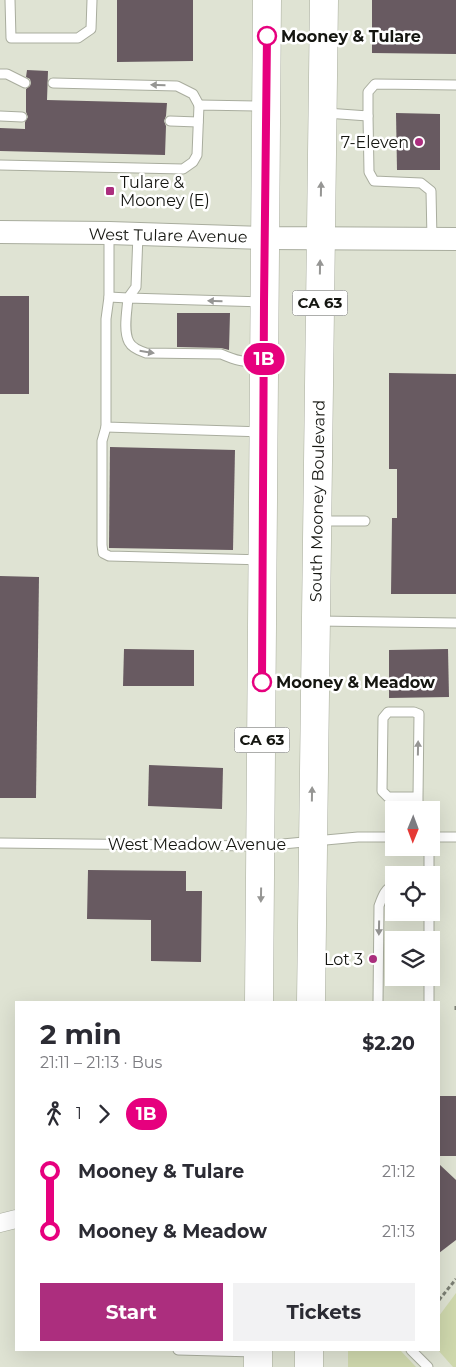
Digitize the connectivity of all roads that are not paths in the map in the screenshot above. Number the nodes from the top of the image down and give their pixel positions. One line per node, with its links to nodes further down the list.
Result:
1 (10, 0): 2 (lane)
2 (92, 0)
3 (267, 0): 10 (main road, CA 63)
4 (324, 0): 11 (main road, South Mooney Boulevard / CA 63)
5 (0, 74): 6 (lane)
6 (24, 82)
7 (53, 83): 9 (lane, one-way to 7)
8 (456, 86): 13 (lane)
9 (199, 105): 10 (lane); 16 (lane)
10 (267, 106): 21 (main road, CA 63)
11 (323, 113): 13 (lane); 22 (main road, South Mooney Boulevard / CA 63, one-way to 11)
12 (0, 116): 14 (lane)
13 (368, 116): 23 (lane)
14 (22, 117)
15 (170, 121): 16 (lane)
16 (198, 122): 17 (lane)
17 (0, 165)
18 (0, 232): 19 (street, West Tulare Avenue)
19 (109, 232): 20 (street, West Tulare Avenue); 25 (lane)
20 (138, 234): 21 (street, West Tulare Avenue); 26 (lane)
21 (265, 238): 22 (street, West Tulare Avenue); 27 (main road, CA 63)
22 (320, 238): 23 (street, West Tulare Avenue); 31 (main road, South Mooney Boulevard / CA 63, one-way to 22)
23 (432, 239): 24 (street, West Tulare Avenue)
24 (456, 239)
25 (108, 298): 26 (lane); 29 (lane)
26 (128, 298): 27 (lane, one-way to 26); 28 (lane, one-way to 28)
27 (264, 302): 28 (main road, CA 63)
28 (264, 362): 30 (main road, CA 63)
29 (106, 427): 30 (lane); 33 (lane)
30 (264, 432): 33 (main road, CA 63)
31 (316, 520): 32 (lane); 34 (main road, South Mooney Boulevard / CA 63)
32 (365, 521)
33 (262, 560): 43 (main road, CA 63)
34 (315, 621): 35 (lane); 42 (main road, South Mooney Boulevard / CA 63, one-way to 34)
35 (456, 623)
36 (418, 797): 36 (lane, one-way to 36); 37 (lane)
37 (418, 801)
38 (385, 837): 42 (lane, West Meadow Avenue)
39 (440, 837): 40 (lane)
40 (456, 837)
41 (0, 842): 43 (lane, West Meadow Avenue)
42 (312, 842): 43 (lane, West Meadow Avenue); 47 (main road, South Mooney Boulevard / CA 63)
43 (261, 846): 46 (main road, CA 63, one-way to 46)
44 (385, 892): 48 (lane, one-way to 48)
45 (429, 986): 49 (lane)
46 (259, 1001)
47 (311, 1001)
48 (378, 1001)
49 (429, 1001)
50 (15, 1219): 51 (street)
51 (0, 1223)
52 (191, 1351): 55 (lane)
53 (309, 1351): 56 (main road)
54 (412, 1351): 57 (lane)
55 (258, 1356)
56 (309, 1367)
57 (428, 1367)

